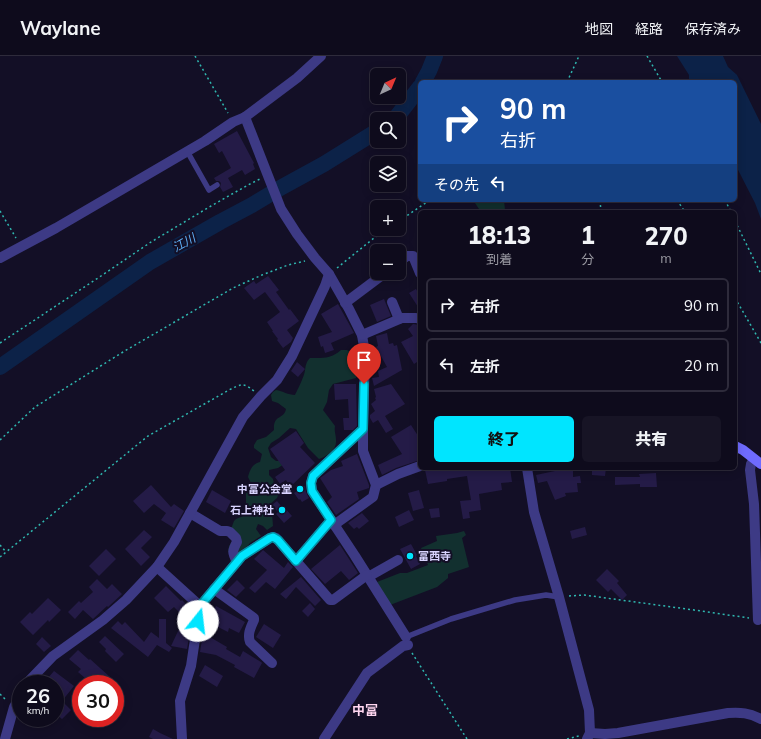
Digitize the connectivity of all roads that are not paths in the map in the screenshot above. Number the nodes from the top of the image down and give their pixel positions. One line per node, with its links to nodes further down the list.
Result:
1 (321, 56): 2 (street)
2 (245, 117): 3 (street); 8 (street)
3 (187, 151): 4 (lane); 6 (street)
4 (217, 186)
5 (406, 257): 7 (street)
6 (0, 258)
7 (418, 268)
8 (329, 274): 11 (street); 21 (street)
9 (376, 280): 11 (street)
10 (392, 302): 13 (street)
11 (346, 303): 14 (street)
12 (418, 318): 13 (street)
13 (399, 319): 14 (street)
14 (362, 336): 15 (street)
15 (363, 429): 20 (street); 22 (street)
16 (737, 447): 17 (street)
17 (758, 461): 31 (street)
18 (418, 467): 20 (street)
19 (527, 470): 29 (street)
20 (376, 485): 22 (street)
21 (190, 513): 25 (street); 26 (street)
22 (332, 522): 24 (street); 27 (street)
23 (398, 560): 27 (street)
24 (296, 561): 25 (street); 27 (street)
25 (237, 562): 28 (street)
26 (157, 567): 30 (street); 34 (street)
27 (367, 576): 32 (street)
28 (214, 589): 30 (street); 33 (street)
29 (558, 597): 32 (lane); 37 (street)
30 (200, 606): 39 (street)
31 (758, 620)
32 (407, 641): 40 (street)
33 (272, 663)
34 (35, 675)
35 (12, 714): 38 (street)
36 (761, 719): 37 (street)
37 (588, 736)
38 (5, 739)
39 (182, 739)
40 (324, 739)

